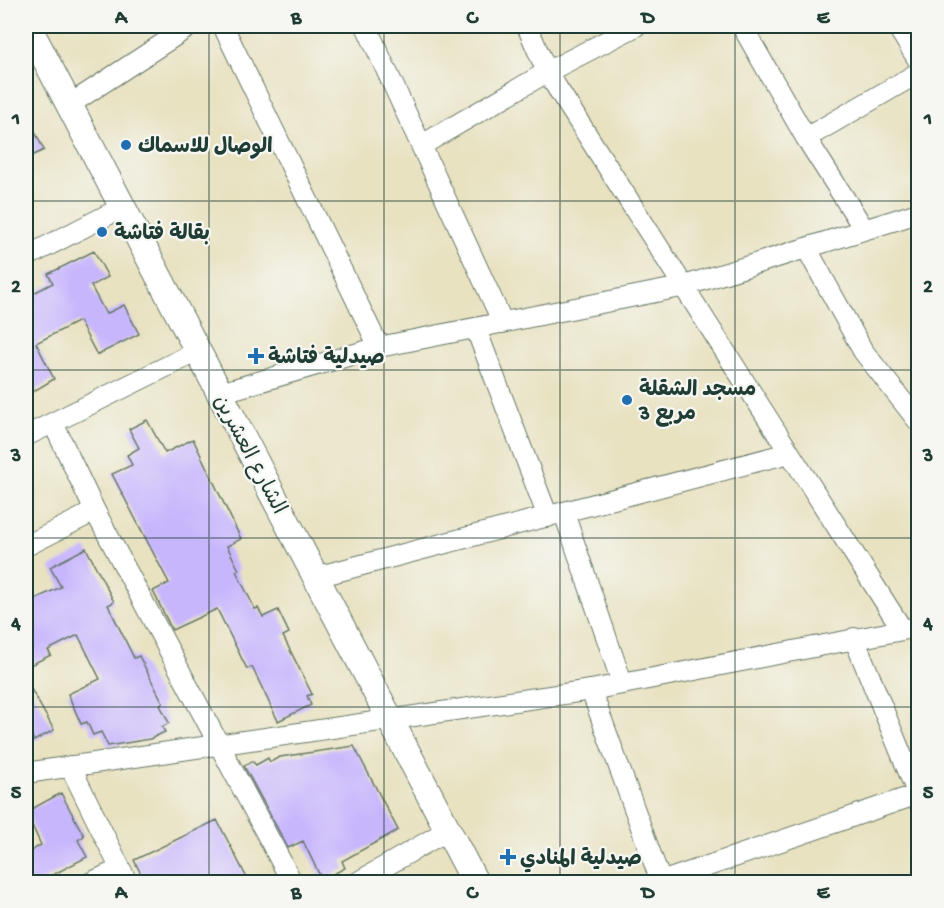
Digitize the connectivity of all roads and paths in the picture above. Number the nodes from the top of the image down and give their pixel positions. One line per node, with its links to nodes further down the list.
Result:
1 (28, 26): 12 (street, الشارع العشرين)
2 (190, 26): 12 (street)
3 (223, 26): 23 (street)
4 (366, 26): 14 (street)
5 (527, 26): 10 (street)
6 (636, 26): 10 (street)
7 (742, 26): 13 (street)
8 (897, 26): 9 (street)
9 (918, 60)
10 (547, 72): 14 (street); 20 (street)
11 (918, 73): 13 (street)
12 (69, 105): 15 (street, الشارع العشرين)
13 (806, 138): 17 (street)
14 (422, 145): 21 (street)
15 (123, 207): 19 (street); 24 (street, الشارع العشرين)
16 (918, 213): 17 (street)
17 (864, 229): 18 (street)
18 (807, 249): 20 (street); 26 (street)
19 (26, 257)
20 (681, 287): 21 (street); 29 (street)
21 (503, 323): 22 (street)
22 (476, 329): 23 (street); 31 (street)
23 (379, 347): 25 (street)
24 (198, 351): 25 (street, الشارع العشرين); 27 (street)
25 (220, 393): 33 (street, الشارع العشرين)
26 (918, 422)
27 (53, 423): 28 (street); 30 (street)
28 (26, 436)
29 (789, 453): 31 (street); 34 (street)
30 (95, 511): 32 (street); 39 (street)
31 (556, 515): 33 (street); 36 (street)
32 (26, 546)
33 (316, 578): 38 (street, الشارع العشرين)
34 (910, 628): 35 (street)
35 (854, 638): 36 (street); 42 (street)
36 (622, 682): 37 (street)
37 (591, 690): 38 (street); 49 (street)
38 (389, 718): 39 (street); 43 (street, الشارع العشرين)
39 (218, 744): 40 (street); 46 (street)
40 (70, 766): 41 (street); 44 (street)
41 (26, 773)
42 (918, 795): 49 (street)
43 (448, 830): 47 (street); 48 (street, الشارع العشرين)
44 (124, 876): 45 (street)
45 (92, 882)
46 (292, 882)
47 (358, 882)
48 (475, 882)
49 (661, 882)

